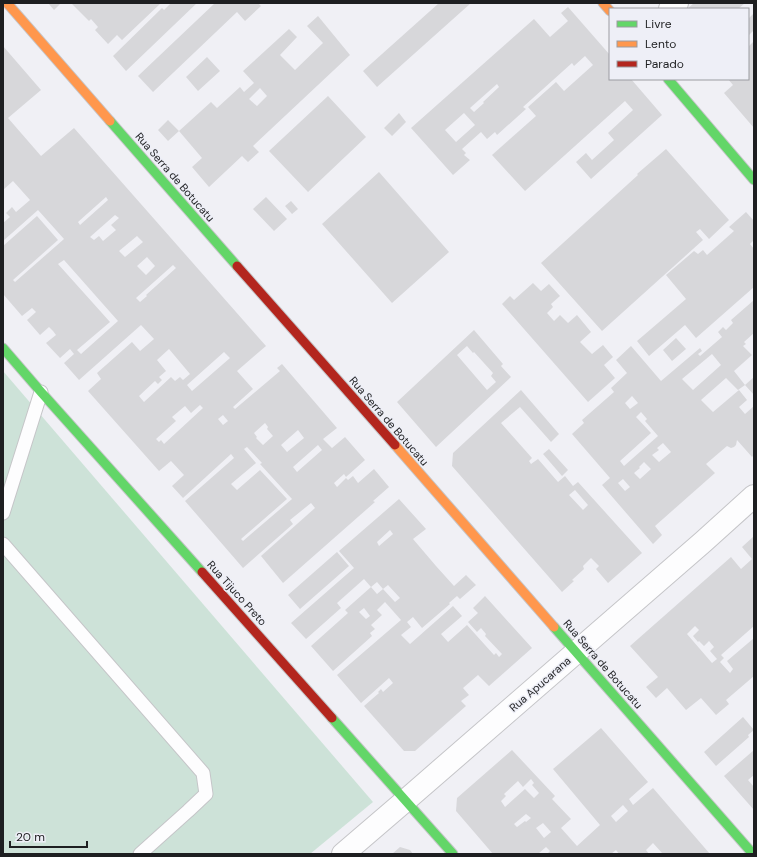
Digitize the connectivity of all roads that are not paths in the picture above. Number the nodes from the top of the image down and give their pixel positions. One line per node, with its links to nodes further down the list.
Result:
1 (7, 3): 9 (street, Rua Serra de Botucatu)
2 (669, 80): 3 (street)
3 (754, 180)
4 (3, 348): 5 (street, Rua Tijuco Preto)
5 (41, 392): 7 (lane); 10 (street, Rua Tijuco Preto)
6 (754, 496): 9 (street, Rua Apucarana)
7 (3, 513)
8 (3, 544): 11 (lane)
9 (577, 652): 10 (street, Rua Apucarana); 14 (street, Rua Serra de Botucatu)
10 (406, 800): 12 (street, Rua Apucarana); 13 (street, Rua Tijuco Preto)
11 (140, 854)
12 (343, 854)
13 (453, 854)
14 (753, 854)

